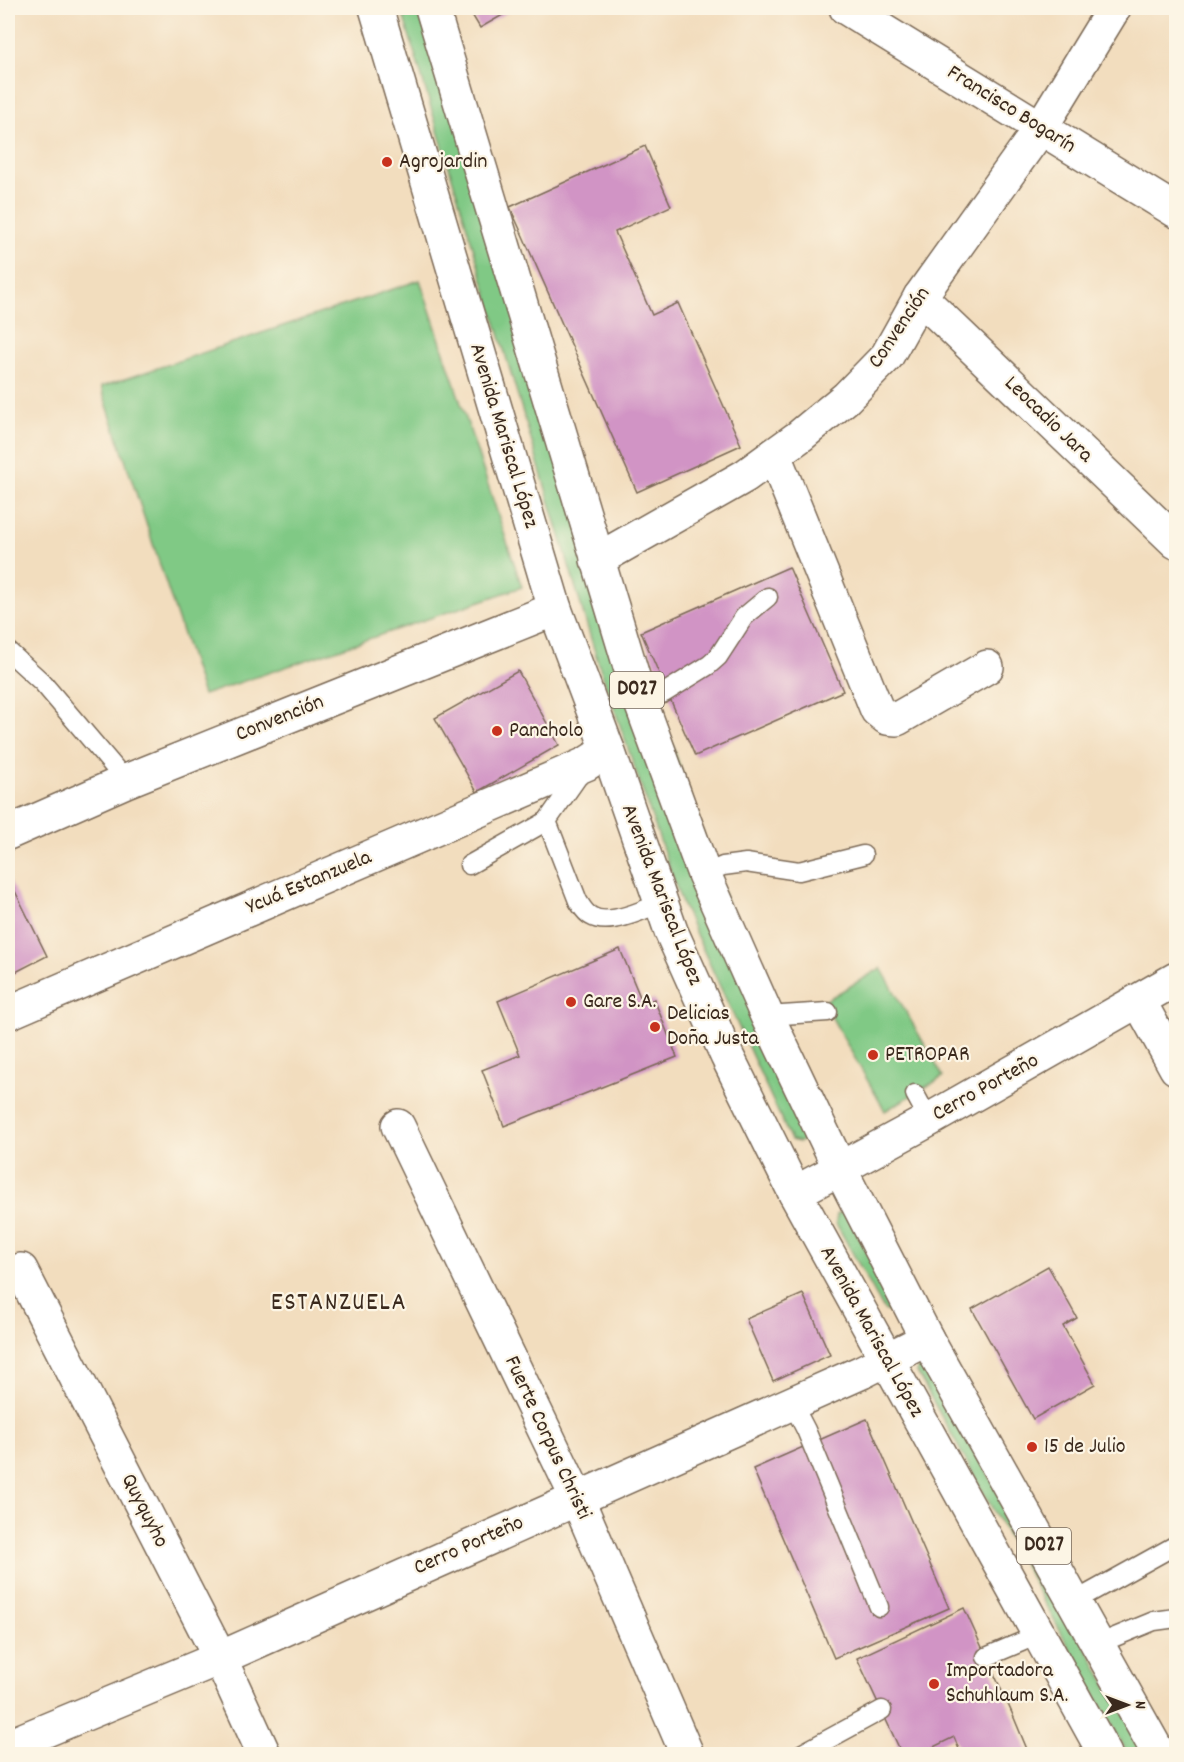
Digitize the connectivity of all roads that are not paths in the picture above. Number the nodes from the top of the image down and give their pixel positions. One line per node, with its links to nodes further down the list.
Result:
1 (376, 8): 12 (main road, Avenida Mariscal López / D027)
2 (432, 8): 10 (main road, Avenida Mariscal López / D027)
3 (846, 8): 5 (main road, Francisco Bogarín)
4 (1114, 8): 5 (main road, Convención)
5 (1040, 129): 6 (main road, Francisco Bogarín); 7 (main road, Convención)
6 (1176, 212)
7 (920, 297): 8 (main road, Convención); 9 (main road, Leocadio Jara)
8 (774, 455): 10 (main road, Convención); 14 (main road)
9 (1176, 542)
10 (597, 560): 15 (main road, Avenida Mariscal López / D027)
11 (768, 597): 15 (lane)
12 (555, 609): 16 (main road, Avenida Mariscal López / D027); 17 (main road, Convención)
13 (8, 651): 17 (lane)
14 (987, 667)
15 (641, 703): 22 (main road, Avenida Mariscal López / D027)
16 (597, 757): 18 (lane); 23 (main road, Avenida Mariscal López / D027); 26 (main road, Ycuá Estanzuela)
17 (126, 781): 19 (main road, Convención)
18 (547, 821): 21 (lane); 23 (lane)
19 (8, 833)
20 (863, 855): 22 (lane)
21 (469, 866)
22 (704, 874): 28 (main road, Avenida Mariscal López / D027)
23 (660, 903): 32 (main road, Avenida Mariscal López / D027)
24 (1176, 979): 25 (main road, Cerro Porteño)
25 (1139, 1001): 29 (main road); 31 (main road, Cerro Porteño)
26 (8, 1012)
27 (828, 1012): 28 (lane)
28 (767, 1016): 31 (main road, Avenida Mariscal López / D027)
29 (1176, 1068)
30 (398, 1126): 37 (main road, Fuerte Corpus Christi)
31 (840, 1169): 32 (main road, Cerro Porteño); 34 (main road, Avenida Mariscal López / D027)
32 (795, 1193): 35 (main road, Avenida Mariscal López / D027)
33 (14, 1270): 45 (main road, Quyquyho)
34 (927, 1339): 35 (main road, Cerro Porteño); 39 (main road, Avenida Mariscal López / D027)
35 (886, 1361): 36 (main road, Cerro Porteño); 42 (main road, Avenida Mariscal López / D027)
36 (792, 1403): 37 (main road, Cerro Porteño); 40 (lane)
37 (577, 1498): 45 (main road, Cerro Porteño); 49 (main road, Fuerte Corpus Christi)
38 (1176, 1545): 39 (lane)
39 (1075, 1601): 43 (main road, Avenida Mariscal López / D027)
40 (879, 1607)
41 (1176, 1618): 43 (lane)
42 (1038, 1635): 44 (lane); 51 (main road, Avenida Mariscal López / D027)
43 (1098, 1644): 52 (main road, Avenida Mariscal López / D027)
44 (986, 1657)
45 (220, 1658): 47 (main road, Cerro Porteño); 48 (main road, Quyquyho)
46 (882, 1710): 50 (lane)
47 (8, 1746)
48 (264, 1755)
49 (687, 1755)
50 (801, 1755)
51 (1105, 1755)
52 (1159, 1755)

